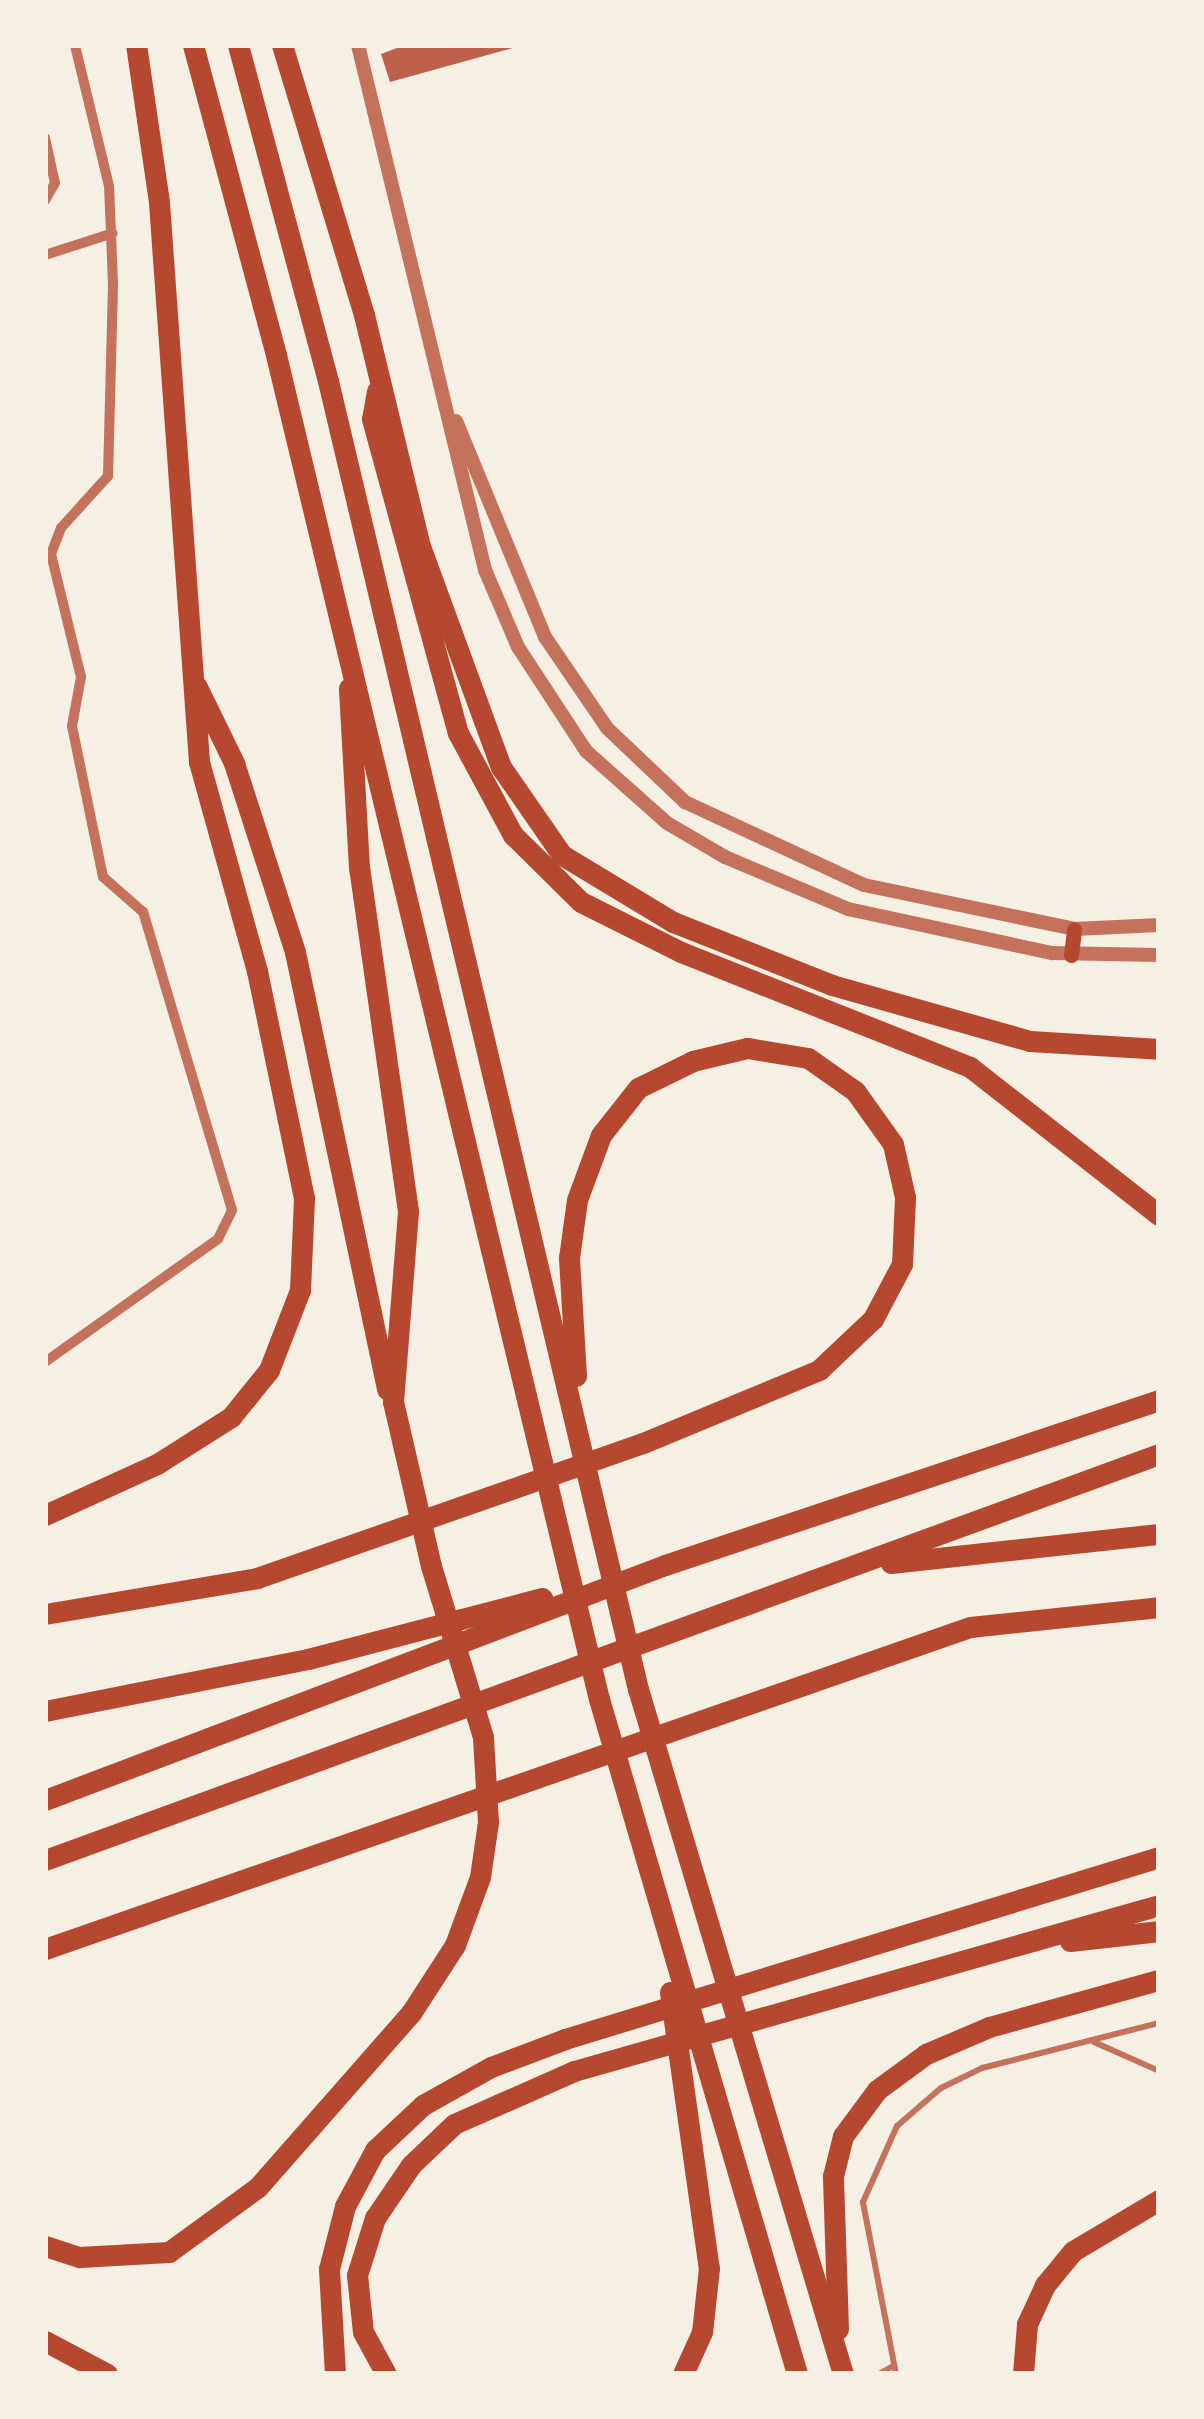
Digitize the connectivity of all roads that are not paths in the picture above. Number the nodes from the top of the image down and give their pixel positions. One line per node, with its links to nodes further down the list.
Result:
1 (75, 45): 9 (street)
2 (136, 45): 14 (highway)
3 (193, 45): 13 (highway)
4 (238, 45): 25 (highway)
5 (282, 45): 11 (highway)
6 (358, 45): 12 (street)
7 (45, 138): 8 (street)
8 (45, 200)
9 (113, 233): 10 (street); 21 (street)
10 (45, 255)
11 (379, 378): 19 (highway); 20 (highway)
12 (448, 400): 16 (street); 18 (street)
13 (351, 663): 23 (highway); 38 (highway)
14 (191, 675): 23 (highway); 26 (highway)
15 (1159, 925): 16 (street)
16 (1074, 929): 18 (main road)
17 (1159, 955): 18 (street)
18 (1071, 956)
19 (1159, 1049)
20 (1159, 1215)
21 (45, 1362)
22 (1159, 1400): 28 (highway)
23 (398, 1437): 48 (highway)
24 (1159, 1454): 29 (highway)
25 (595, 1503): 31 (highway); 51 (highway)
26 (45, 1515)
27 (1159, 1534): 29 (highway)
28 (665, 1565): 32 (highway); 33 (highway)
29 (864, 1565): 36 (highway)
30 (1159, 1607): 42 (highway)
31 (45, 1614)
32 (45, 1711)
33 (45, 1800)
34 (1159, 1844): 37 (highway)
35 (1159, 1857): 37 (highway)
36 (45, 1859)
37 (1054, 1890): 53 (highway)
38 (655, 1897): 55 (highway); 56 (highway)
39 (1159, 1905): 41 (highway)
40 (1159, 1931): 41 (highway)
41 (1015, 1947): 54 (highway)
42 (45, 1949)
43 (1159, 1980): 51 (highway)
44 (1159, 2023): 45 (lane)
45 (1091, 2041): 46 (lane); 50 (lane)
46 (1159, 2072)
47 (1159, 2200): 58 (highway)
48 (45, 2246)
49 (45, 2341): 52 (highway)
50 (895, 2370): 57 (lane)
51 (842, 2372)
52 (107, 2374)
53 (335, 2374)
54 (386, 2374)
55 (683, 2374)
56 (797, 2374)
57 (879, 2374)
58 (1023, 2374)

